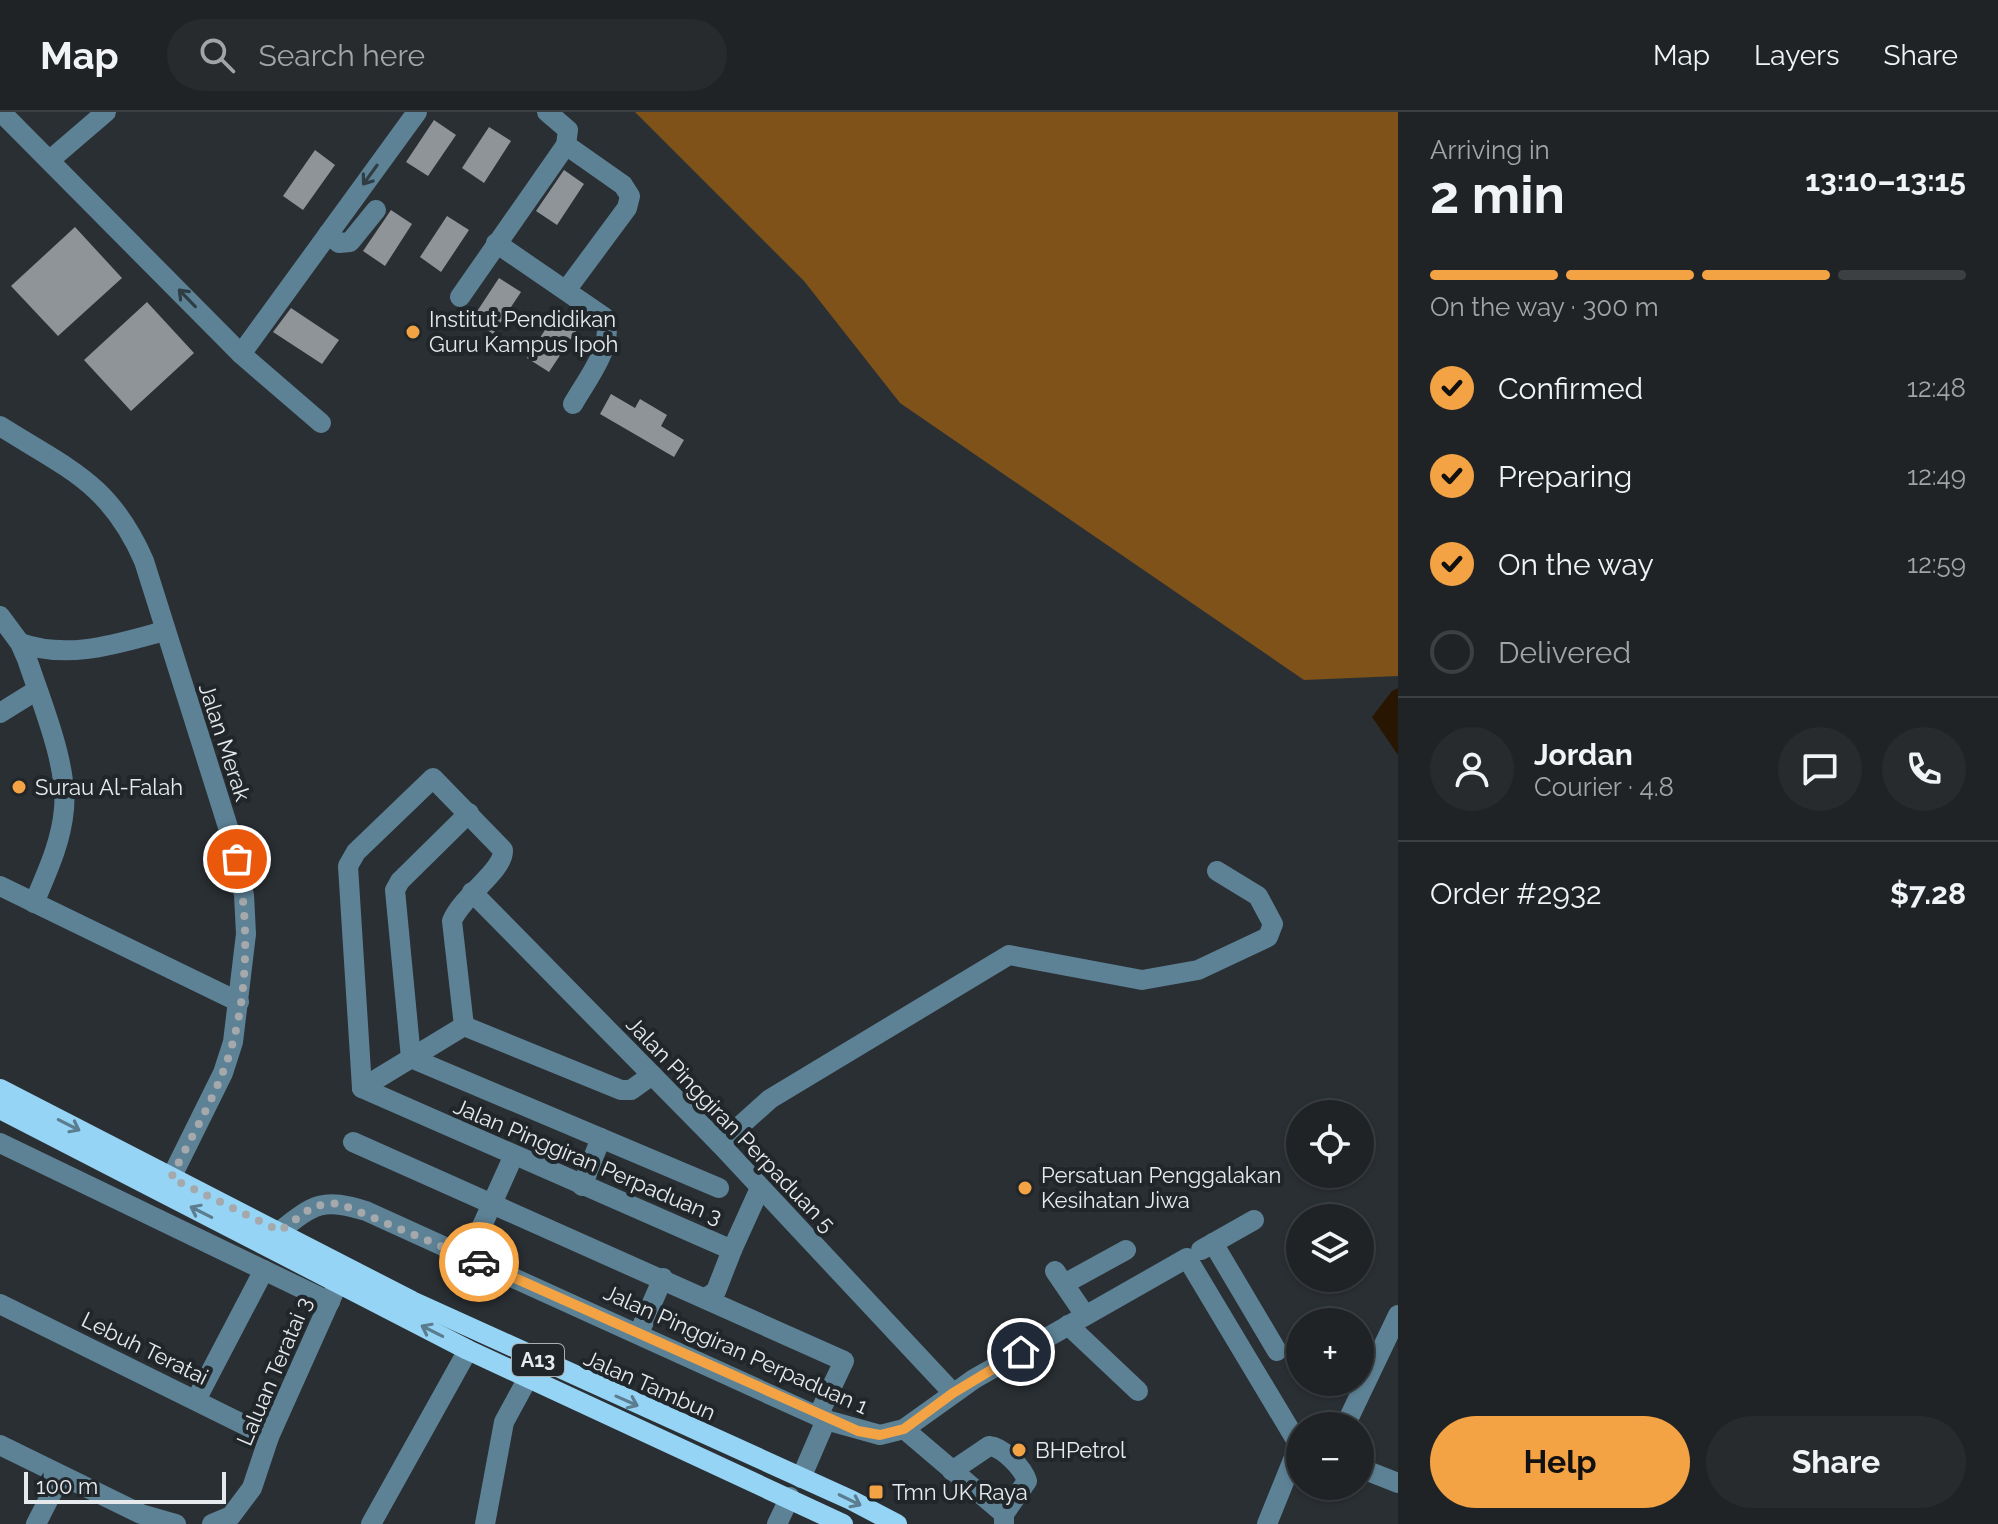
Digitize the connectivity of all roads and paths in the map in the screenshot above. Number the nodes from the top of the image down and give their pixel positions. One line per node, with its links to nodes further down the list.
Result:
1 (1, 112): 6 (street)
2 (106, 112): 6 (street)
3 (417, 112): 8 (street, one-way to 8)
4 (547, 112): 5 (street)
5 (566, 145): 9 (street); 10 (street)
6 (50, 160): 12 (street, one-way to 6)
7 (376, 210): 8 (street)
8 (328, 234): 12 (street)
9 (496, 243): 10 (street); 11 (street)
10 (567, 289): 13 (street)
11 (460, 297)
12 (241, 354): 14 (street)
13 (573, 404)
14 (321, 423)
15 (0, 426): 17 (street, Jalan Merak)
16 (0, 616): 18 (street)
17 (164, 631): 18 (street); 26 (street, Jalan Merak)
18 (20, 643): 19 (street)
19 (37, 690): 20 (street); 25 (street)
20 (0, 713)
21 (469, 813): 24 (street); 28 (street); 30 (street)
22 (1217, 871): 36 (street)
23 (0, 886): 25 (street)
24 (472, 892): 27 (street); 29 (street, Jalan Pinggiran Perpaduan 5)
25 (34, 903): 26 (street)
26 (239, 1002): 38 (street, Jalan Merak)
27 (464, 1026): 28 (street); 29 (street)
28 (411, 1058): 30 (street); 33 (street)
29 (652, 1075): 36 (street, Jalan Pinggiran Perpaduan 5)
30 (362, 1088): 37 (street, Jalan Pinggiran Perpaduan 3)
31 (0, 1089): 38 (main road, Jalan Tambun, one-way to 38)
32 (0, 1109): 52 (main road, Jalan Tambun / A13, one-way to 32)
33 (601, 1138): 39 (street); 40 (street)
34 (353, 1142): 42 (street)
35 (0, 1143): 50 (street)
36 (720, 1144): 41 (street, Jalan Pinggiran Perpaduan 5)
37 (513, 1157): 39 (street, Jalan Pinggiran Perpaduan 3); 42 (street)
38 (171, 1178): 44 (main road, Jalan Tambun)
39 (582, 1186): 46 (street, Jalan Pinggiran Perpaduan 3)
40 (719, 1188)
41 (760, 1188): 46 (street, Jalan Pinggiran Perpaduan 3); 64 (street, Jalan Pinggiran Perpaduan 5)
42 (490, 1205): 48 (street); 51 (street)
43 (1254, 1220): 45 (street)
44 (280, 1231): 48 (street, Jalan Pinggiran Perpaduan 1); 52 (main road, Jalan Tambun / A13)
45 (1213, 1243): 49 (street); 60 (street)
46 (732, 1250): 53 (street)
47 (1126, 1250): 57 (street)
48 (468, 1257): 58 (street, Jalan Pinggiran Perpaduan 1)
49 (1187, 1258): 57 (street); 69 (street)
50 (264, 1270): 52 (street); 65 (street)
51 (663, 1278): 53 (street); 58 (street)
52 (338, 1284): 56 (main road, Jalan Tambun / A13); 59 (main road, Jalan Tambun / A13, one-way to 52); 71 (street, Laluan Teratai 3)
53 (707, 1297): 68 (street)
54 (0, 1304): 65 (street, Lebuh Teratai)
55 (1398, 1315): 66 (street)
56 (446, 1318): 61 (main road); 62 (main road, Jalan Tambun / A13)
57 (1077, 1320): 63 (street); 64 (street)
58 (639, 1333): 68 (street, Jalan Pinggiran Perpaduan 1)
59 (468, 1350): 61 (main road, Jalan Tambun / A13); 84 (street)
60 (1277, 1351)
61 (529, 1376): 62 (main road); 79 (main road, Jalan Tambun / A13); 85 (street)
62 (580, 1380): 67 (main road, Jalan Tambun / A13, one-way to 67)
63 (1138, 1391)
64 (953, 1393): 70 (street)
65 (196, 1400): 71 (street, Lebuh Teratai)
66 (1352, 1412)
67 (661, 1416): 76 (main road, Jalan Tambun / A13); 79 (main road)
68 (822, 1418): 70 (street, Jalan Pinggiran Perpaduan 1); 76 (street)
69 (1286, 1422)
70 (904, 1429): 73 (street)
71 (269, 1437): 83 (street, Laluan Teratai 3)
72 (0, 1445): 75 (street)
73 (952, 1471): 80 (street); 80 (street)
74 (1374, 1474): 78 (street)
75 (60, 1477): 81 (street); 82 (street)
76 (801, 1478): 88 (main road); 89 (main road, Jalan Tambun / A13, one-way to 89)
77 (1286, 1479): 90 (street)
78 (1398, 1483)
79 (790, 1497): 86 (street); 87 (main road, Jalan Tambun / A13)
80 (1004, 1519)
81 (36, 1524)
82 (176, 1524)
83 (212, 1524)
84 (371, 1524)
85 (485, 1524)
86 (777, 1524)
87 (843, 1524)
88 (853, 1524)
89 (897, 1524)
90 (1267, 1524)

